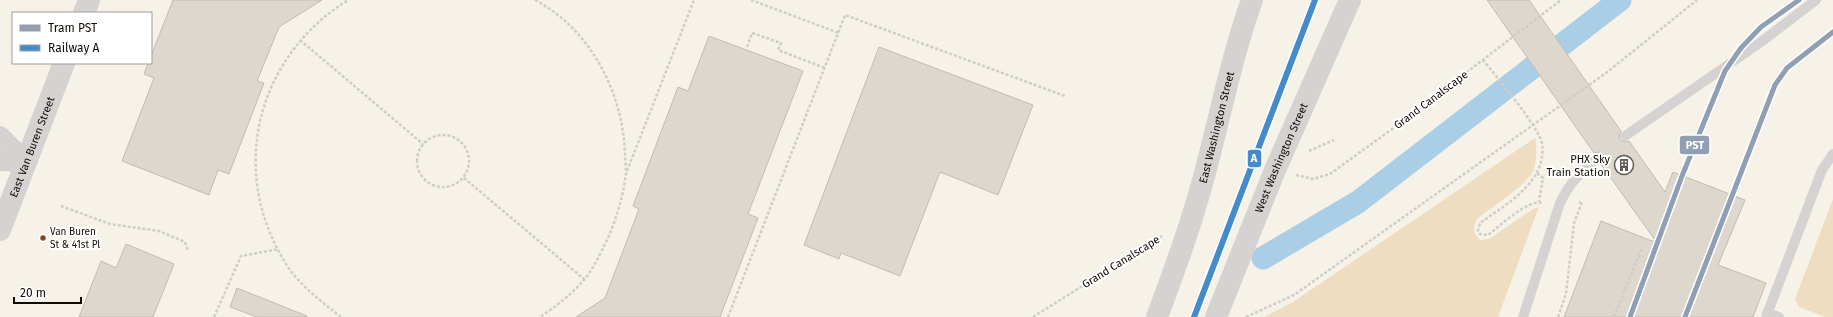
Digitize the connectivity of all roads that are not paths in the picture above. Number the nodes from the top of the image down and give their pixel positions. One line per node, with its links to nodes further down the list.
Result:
1 (89, 0): 5 (main road)
2 (1252, 0): 15 (main road, East Washington Street)
3 (1350, 0): 16 (main road, West Washington Street)
4 (1816, 0): 8 (lane)
5 (84, 12)
6 (64, 64): 12 (main road, East Van Buren Street)
7 (0, 136): 12 (street)
8 (1625, 136)
9 (1833, 154): 14 (lane)
10 (1598, 158): 17 (lane)
11 (0, 161): 12 (street)
12 (26, 162): 13 (main road, East Van Buren Street)
13 (0, 230)
14 (1767, 315): 18 (lane)
15 (1157, 317)
16 (1216, 317)
17 (1523, 317)
18 (1779, 317)

